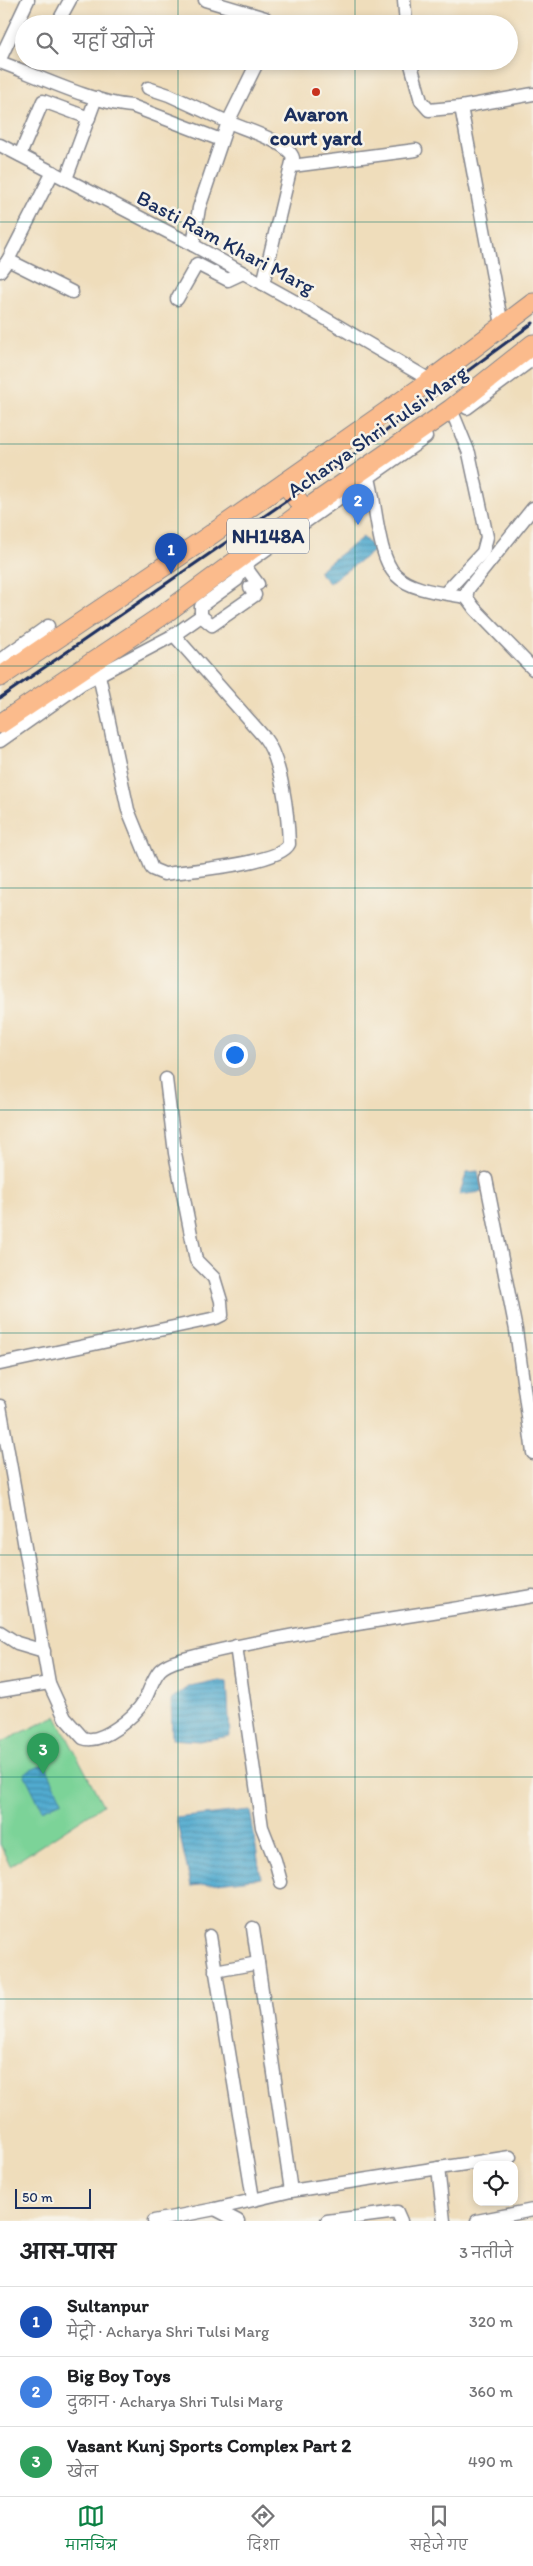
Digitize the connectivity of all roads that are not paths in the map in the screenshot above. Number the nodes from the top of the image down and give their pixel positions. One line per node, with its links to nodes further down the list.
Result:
1 (28, 0): 5 (street)
2 (70, 0): 6 (street)
3 (205, 0): 7 (street)
4 (404, 0): 8 (street)
5 (21, 15)
6 (62, 15)
7 (255, 15)
8 (405, 15)
9 (15, 28): 10 (street)
10 (0, 61): 11 (street)
11 (15, 67)
12 (23, 70): 17 (street)
13 (254, 70): 20 (street)
14 (412, 70): 18 (street)
15 (148, 88): 20 (street)
16 (533, 94): 18 (street)
17 (96, 98): 19 (street); 21 (street)
18 (460, 107): 36 (street)
19 (89, 118): 24 (street); 27 (street)
20 (228, 122): 21 (street); 25 (street)
21 (221, 140): 28 (street)
22 (0, 144): 24 (street, Basti Ram Khari Marg)
23 (416, 150): 25 (street)
24 (20, 155): 26 (street, Basti Ram Khari Marg)
25 (292, 166): 32 (street)
26 (53, 172): 27 (street, Basti Ram Khari Marg); 29 (street)
27 (66, 179): 28 (street, Basti Ram Khari Marg)
28 (193, 244): 31 (street, Basti Ram Khari Marg)
29 (8, 260): 30 (street); 33 (street)
30 (0, 271)
31 (243, 273): 32 (street, Basti Ram Khari Marg); 34 (street)
32 (263, 284): 39 (street, Basti Ram Khari Marg)
33 (72, 292)
34 (177, 299)
35 (533, 303): 36 (highway, Acharya Shri Tulsi Marg / NH148A)
36 (502, 324): 39 (highway, Acharya Shri Tulsi Marg / NH148A)
37 (533, 344): 40 (highway, Acharya Shri Tulsi Marg / NH148A)
38 (533, 359): 40 (street)
39 (430, 380): 42 (highway, Acharya Shri Tulsi Marg / NH148A)
40 (452, 414): 41 (street); 44 (highway, Acharya Shri Tulsi Marg / NH148A); 46 (street)
41 (369, 478): 45 (street); 46 (street)
42 (285, 483): 44 (highway); 54 (highway, Acharya Shri Tulsi Marg / NH148A)
43 (533, 508): 47 (street)
44 (305, 510): 55 (highway, Acharya Shri Tulsi Marg / NH148A)
45 (244, 565): 48 (street); 48 (street)
46 (445, 592): 47 (street)
47 (466, 597): 52 (street)
48 (201, 616): 50 (street)
49 (48, 626): 51 (street)
50 (174, 635): 53 (street); 53 (street)
51 (0, 660)
52 (533, 669)
53 (99, 675): 56 (street)
54 (0, 677)
55 (0, 724)
56 (0, 741)
57 (166, 1079): 59 (street)
58 (486, 1178): 61 (street)
59 (0, 1364)
60 (0, 1406): 65 (street)
61 (533, 1453)
62 (533, 1596): 64 (street)
63 (0, 1632): 65 (street)
64 (236, 1646): 66 (street); 68 (street)
65 (44, 1651): 66 (street)
66 (49, 1683): 67 (street)
67 (0, 1691)
68 (281, 1882)
69 (253, 1928): 71 (street)
70 (210, 1936): 72 (street)
71 (258, 1963): 72 (street); 75 (street)
72 (216, 1971): 76 (street)
73 (510, 2157): 74 (street)
74 (438, 2168): 75 (street); 84 (street)
75 (291, 2190): 76 (street)
76 (253, 2199): 77 (street)
77 (216, 2209): 80 (street); 81 (street)
78 (533, 2210): 85 (street)
79 (351, 2219): 82 (street); 83 (street)
80 (154, 2221)
81 (238, 2221)
82 (327, 2221)
83 (401, 2221)
84 (444, 2221)
85 (477, 2221)

